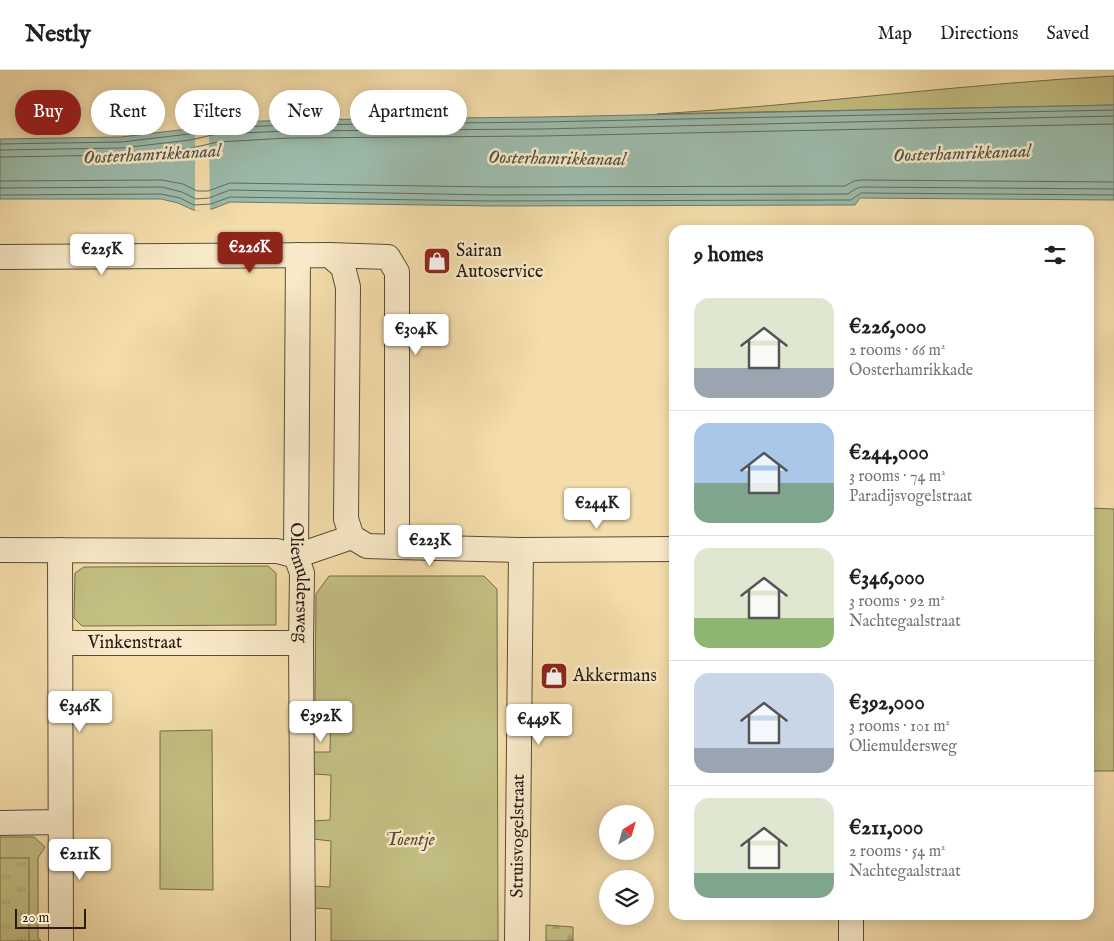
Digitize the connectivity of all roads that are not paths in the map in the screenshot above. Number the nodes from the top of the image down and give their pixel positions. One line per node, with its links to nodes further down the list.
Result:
1 (298, 255): 2 (street); 3 (street); 10 (street, Oliemuldersweg)
2 (329, 255): 4 (street); 5 (street)
3 (0, 257)
4 (352, 537): 5 (street); 10 (street)
5 (397, 547): 9 (street)
6 (669, 549): 9 (street)
7 (0, 550): 8 (street)
8 (60, 550): 10 (street); 11 (street, Vinkenstraat)
9 (521, 550): 18 (street, Struisvogelstraat)
10 (296, 556): 12 (street, Oliemuldersweg)
11 (61, 643): 12 (street, Vinkenstraat); 13 (street)
12 (300, 643): 17 (street, Oliemuldersweg)
13 (60, 822): 14 (street); 16 (street)
14 (0, 823)
15 (851, 920): 19 (street)
16 (61, 941)
17 (303, 941)
18 (517, 941)
19 (851, 941)

